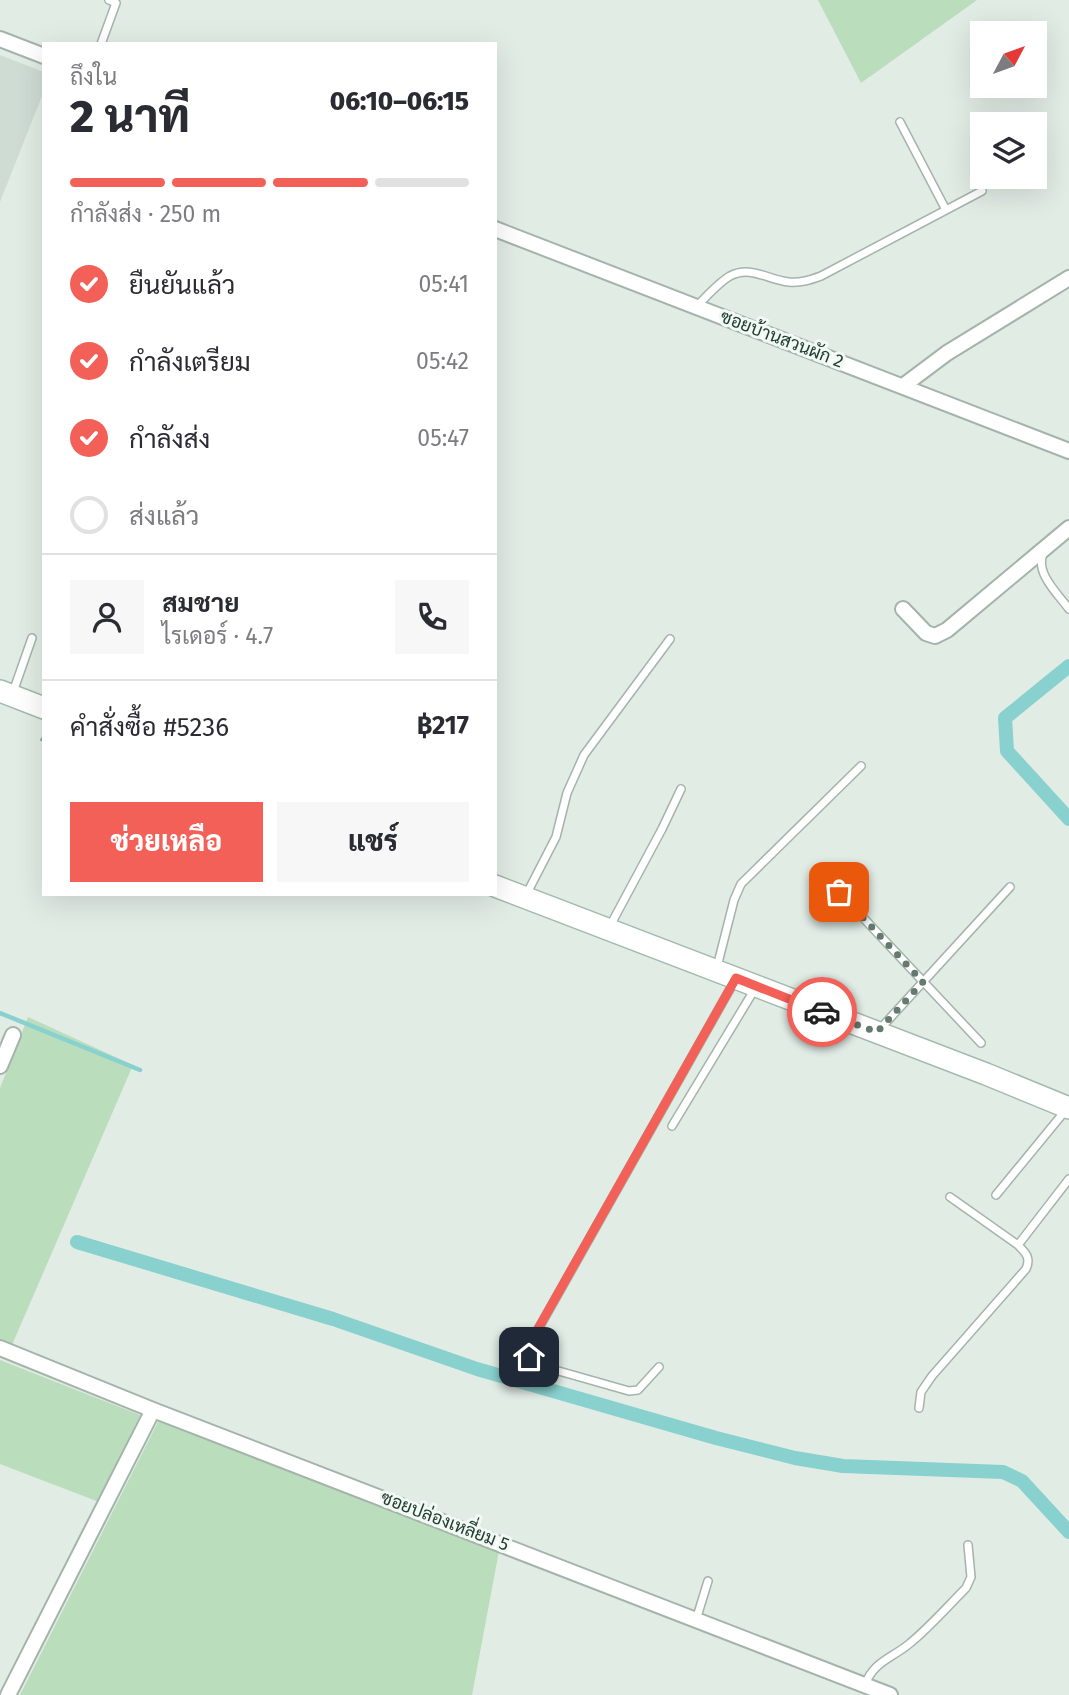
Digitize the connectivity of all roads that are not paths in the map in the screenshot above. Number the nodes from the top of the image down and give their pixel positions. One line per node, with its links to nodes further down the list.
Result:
1 (109, 0): 3 (lane)
2 (0, 39): 4 (street)
3 (102, 42)
4 (42, 55)
5 (900, 122): 7 (lane)
6 (982, 191): 7 (lane)
7 (946, 210): 10 (lane)
8 (497, 230): 10 (street, ซอยบ้านสวนผัก 2)
9 (1069, 278): 11 (street)
10 (697, 306): 11 (street, ซอยบ้านสวนผัก 2)
11 (903, 386): 12 (street, ซอยบ้านสวนผัก 2)
12 (1069, 451)
13 (1069, 528): 14 (street)
14 (1046, 547): 15 (lane); 16 (street)
15 (1069, 609)
16 (903, 610)
17 (32, 638): 19 (lane)
18 (670, 639): 26 (lane)
19 (6, 693): 20 (street)
20 (42, 707)
21 (861, 766): 28 (lane)
22 (681, 789): 27 (lane)
23 (822, 874): 29 (lane)
24 (497, 887): 26 (street)
25 (1010, 887): 29 (lane)
26 (525, 897): 27 (street)
27 (608, 929): 28 (street)
28 (726, 974): 30 (street); 42 (lane)
29 (923, 982): 31 (lane); 33 (lane)
30 (756, 987): 31 (street); 36 (lane)
31 (877, 1032): 35 (street)
32 (13, 1035): 34 (street)
33 (981, 1043)
34 (0, 1066)
35 (1069, 1108): 38 (lane)
36 (672, 1126)
37 (1069, 1179): 40 (lane)
38 (996, 1195)
39 (950, 1197): 40 (lane)
40 (1018, 1245): 43 (lane)
41 (0, 1348): 44 (street, ซอยปล่องเหลี่ยม 5)
42 (659, 1367)
43 (919, 1408)
44 (153, 1410): 47 (street, ซอยปล่องเหลี่ยม 5); 49 (street)
45 (968, 1545): 48 (lane)
46 (708, 1581): 47 (lane)
47 (696, 1620): 48 (street, ซอยปล่องเหลี่ยม 5)
48 (865, 1685): 50 (street, ซอยปล่องเหลี่ยม 5)
49 (8, 1695)
50 (890, 1695)

